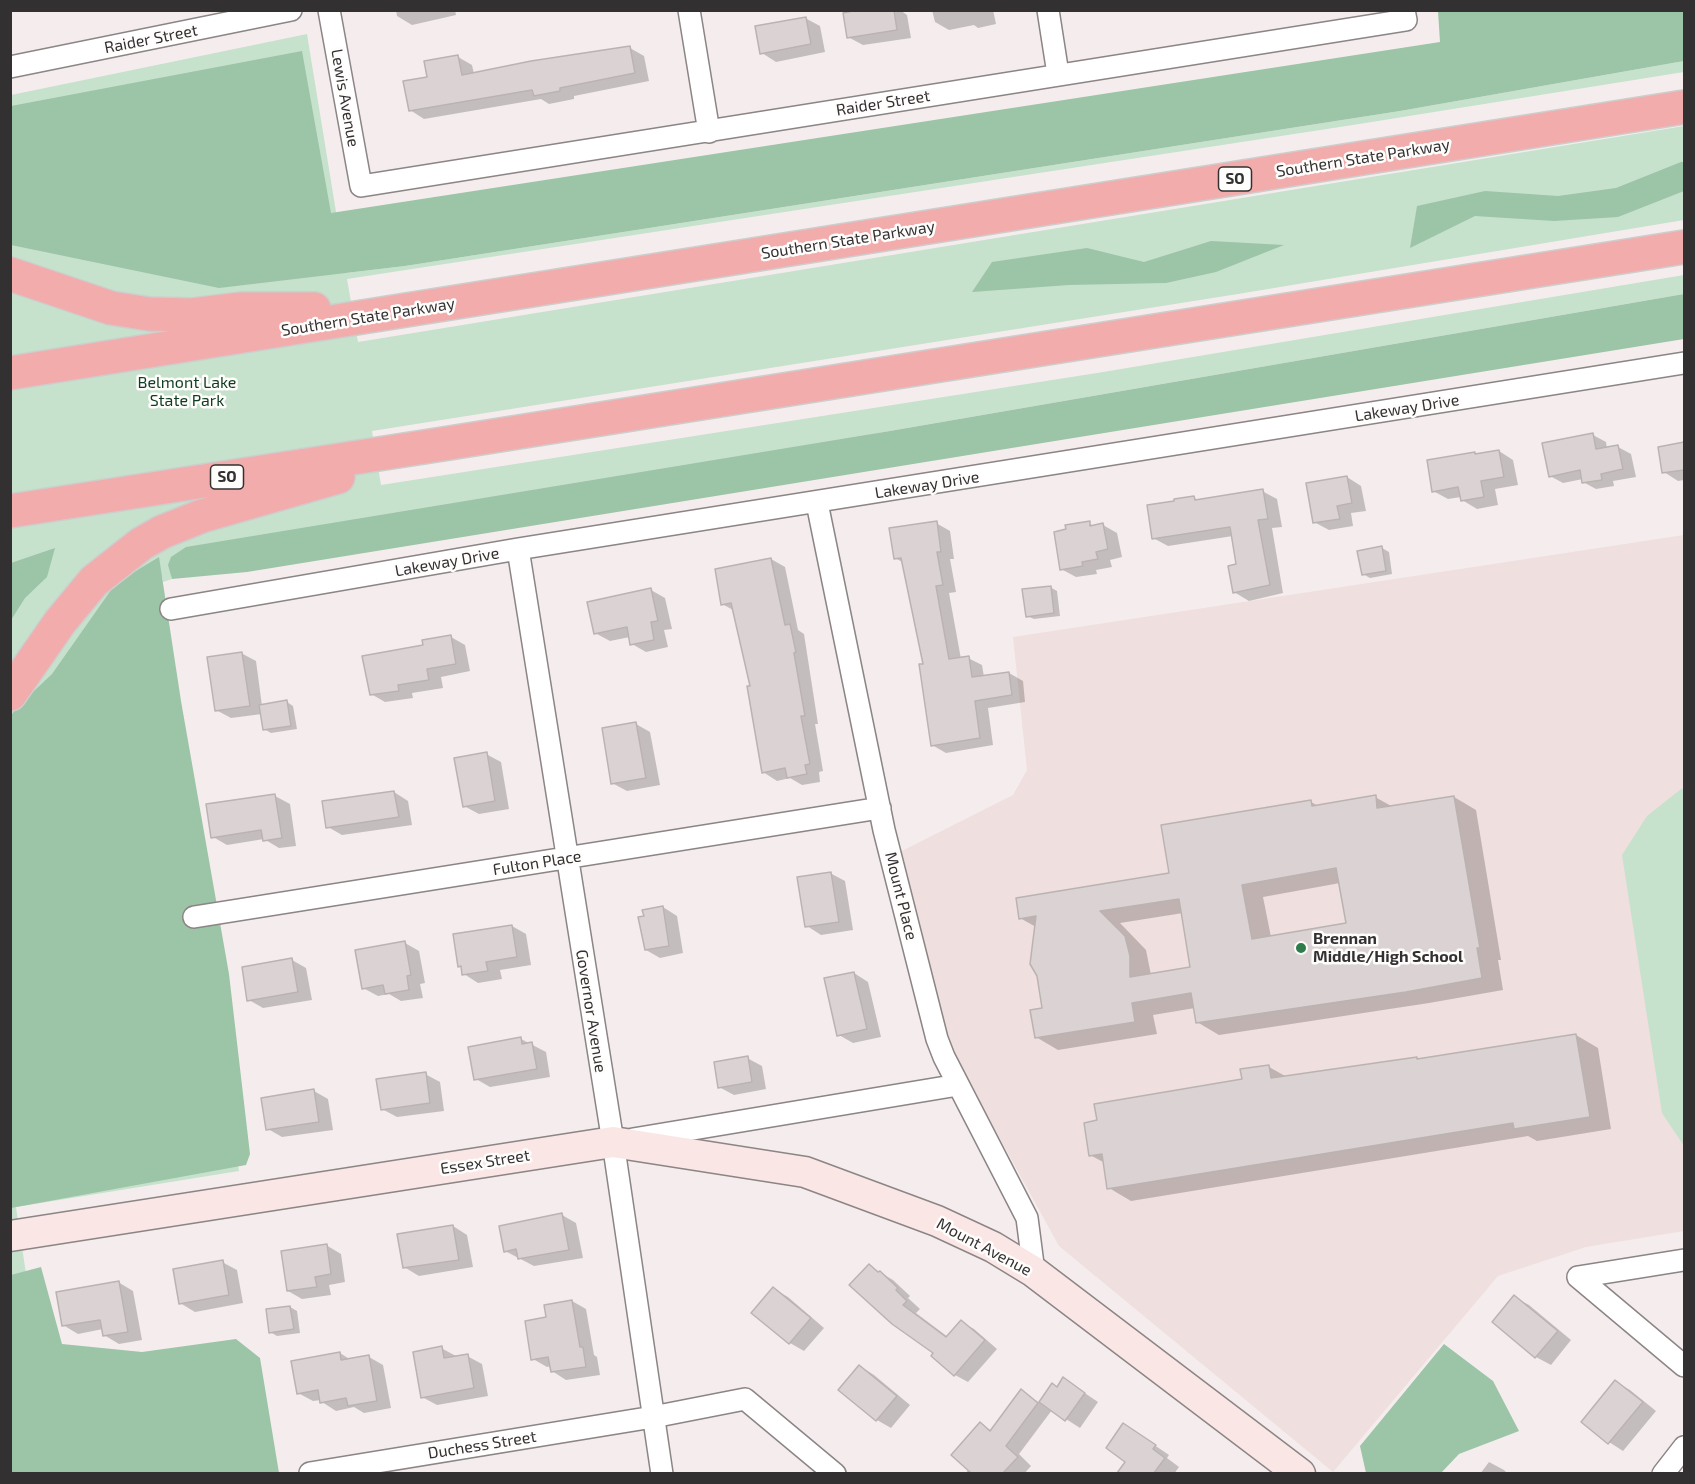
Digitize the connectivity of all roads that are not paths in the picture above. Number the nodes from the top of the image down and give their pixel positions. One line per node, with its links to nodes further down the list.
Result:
1 (291, 10): 6 (street, Raider Street)
2 (329, 10): 10 (street, Lewis Avenue)
3 (689, 10): 9 (street)
4 (1048, 10): 7 (street)
5 (1405, 15): 7 (street, Raider Street)
6 (10, 67)
7 (1058, 74): 9 (street, Raider Street)
8 (1684, 107): 13 (highway, Southern State Parkway / SO)
9 (709, 132): 10 (street, Raider Street)
10 (361, 186)
11 (1684, 247): 16 (highway, SO)
12 (10, 274): 13 (highway)
13 (420, 309): 15 (highway, Southern State Parkway / SO)
14 (1684, 363): 17 (street, Lakeway Drive)
15 (10, 373)
16 (444, 444): 18 (highway, SO); 21 (highway)
17 (817, 503): 19 (street, Lakeway Drive); 22 (street, Mount Place)
18 (10, 510)
19 (518, 549): 20 (street, Lakeway Drive); 23 (street, Governor Avenue)
20 (171, 609)
21 (10, 694)
22 (880, 808): 23 (street, Fulton Place); 25 (street, Mount Place)
23 (566, 859): 24 (street, Fulton Place); 26 (street, Governor Avenue)
24 (194, 917)
25 (958, 1084): 26 (street, Essex Street); 29 (street, Mount Place)
26 (613, 1142): 27 (street, Essex Street); 29 (street, Mount Avenue); 31 (street, Governor Avenue)
27 (10, 1236)
28 (1684, 1260): 30 (street)
29 (1034, 1272): 36 (street, Mount Avenue)
30 (1684, 1366)
31 (653, 1417): 33 (street, Duchess Street); 34 (street, Governor Avenue); 35 (street, Duchess Street)
32 (1684, 1447): 37 (street)
33 (310, 1473)
34 (663, 1473)
35 (835, 1473)
36 (1300, 1473)
37 (1662, 1473)

